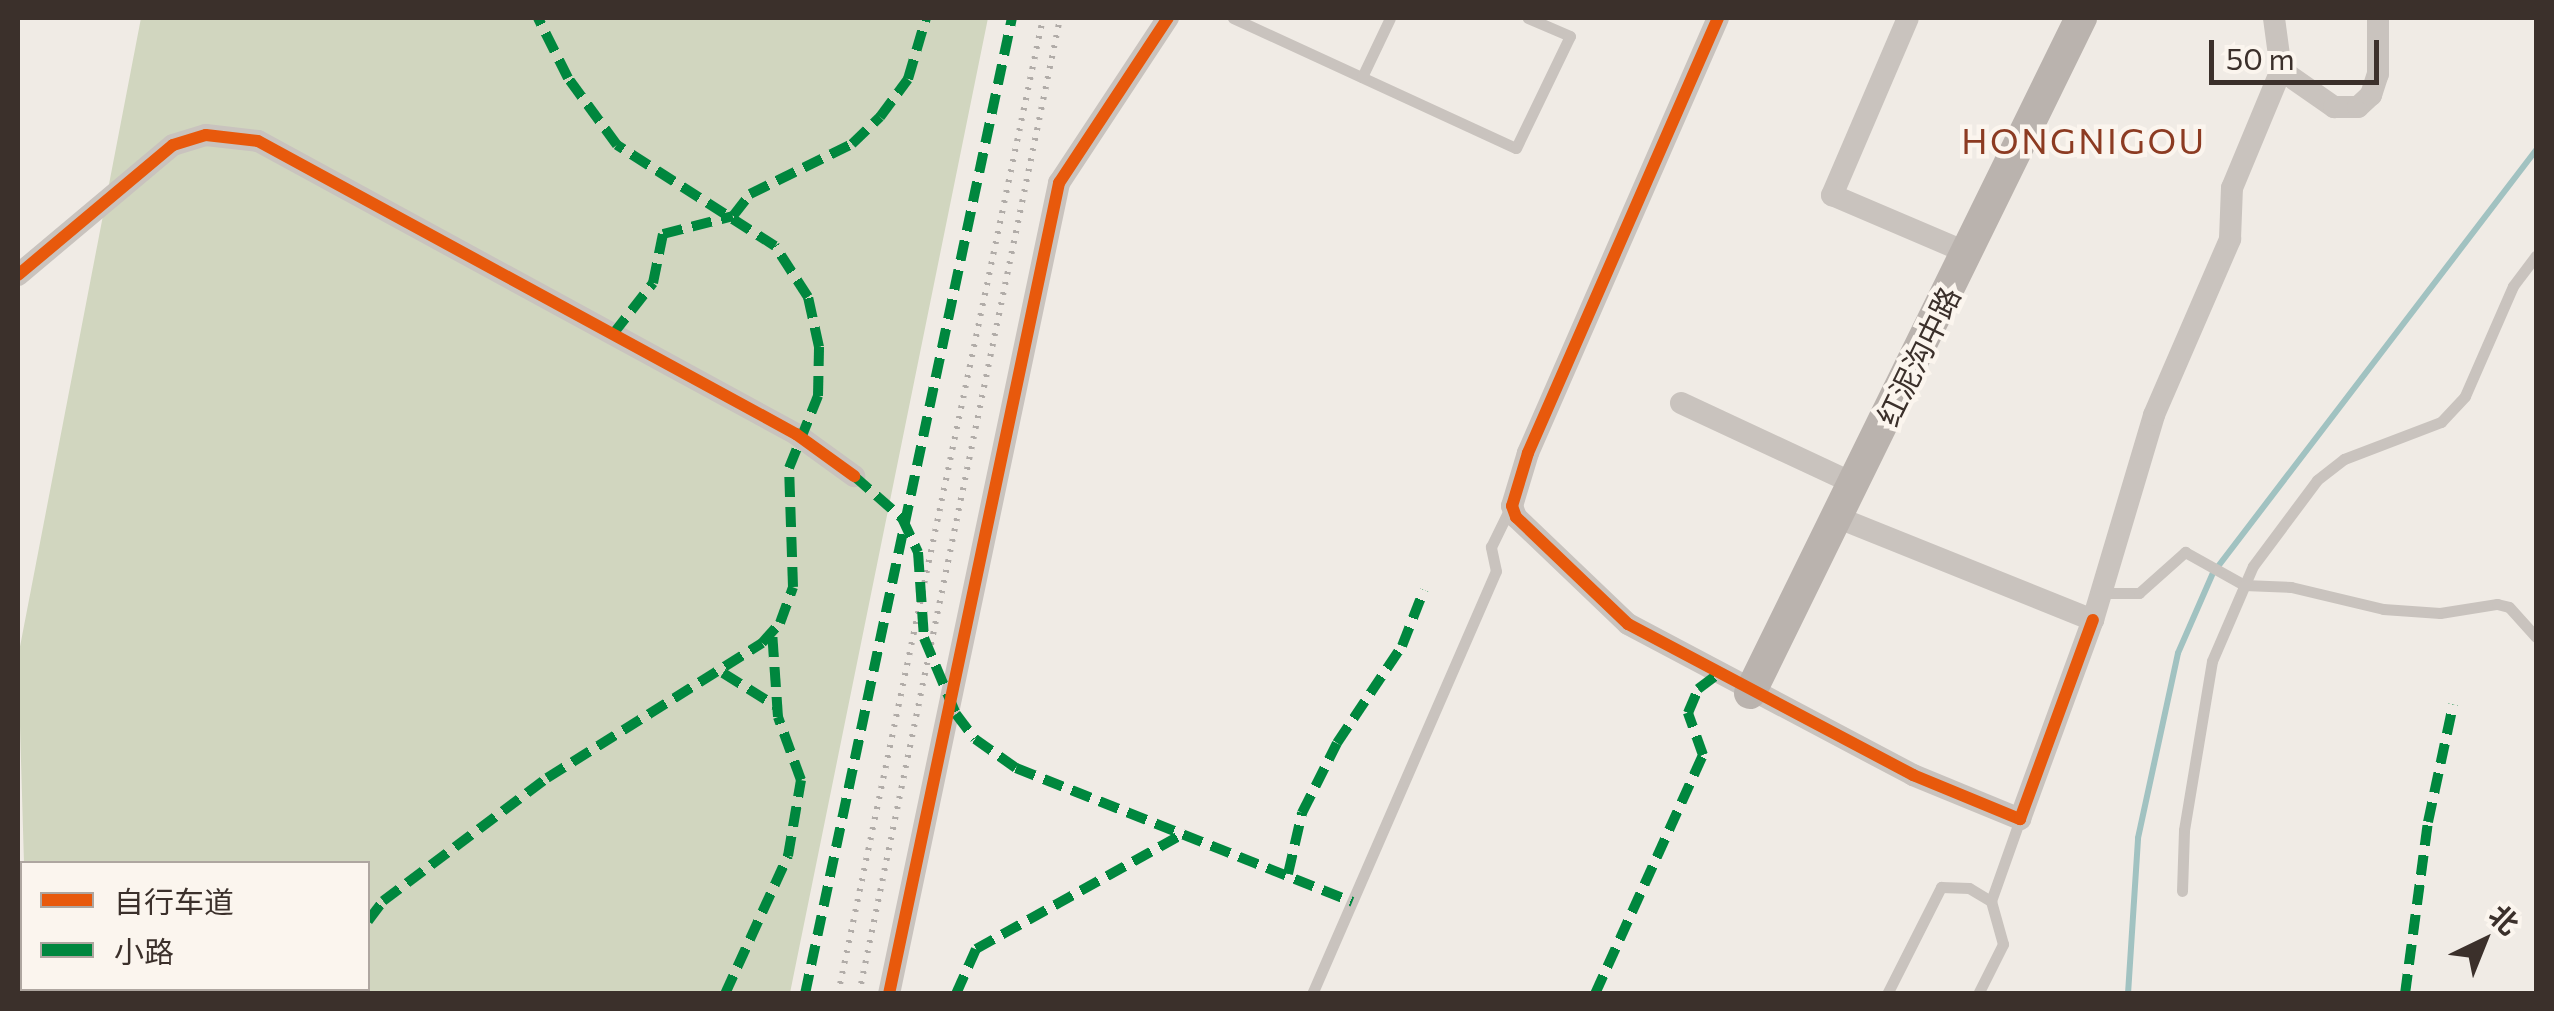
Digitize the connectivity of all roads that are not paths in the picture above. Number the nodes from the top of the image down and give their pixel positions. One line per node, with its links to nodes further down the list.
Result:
1 (1168, 18): 28 (street)
2 (1233, 18): 11 (lane)
3 (1390, 18): 11 (lane)
4 (1528, 18): 11 (lane)
5 (1718, 18): 18 (street)
6 (1908, 18): 12 (street)
7 (2081, 18): 12 (street, 红泥沟中路)
8 (2274, 18): 10 (street)
9 (2378, 18): 10 (street)
10 (2281, 70): 21 (street)
11 (1362, 77)
12 (1968, 253): 17 (street, 红泥沟中路)
13 (2536, 256): 20 (lane)
14 (18, 275): 16 (street)
15 (1681, 403): 17 (street)
16 (854, 476)
17 (1855, 484): 19 (street, 红泥沟中路)
18 (1512, 506): 24 (street); 29 (lane)
19 (1838, 518): 22 (street); 24 (street, 红泥沟中路)
20 (2244, 585): 21 (lane); 23 (lane); 26 (lane)
21 (2102, 593): 22 (street)
22 (2093, 620): 25 (street)
23 (2536, 637)
24 (1750, 693): 25 (street)
25 (2020, 819): 27 (lane)
26 (2182, 890)
27 (1991, 901): 30 (lane); 31 (lane)
28 (889, 994)
29 (1312, 994)
30 (1886, 994)
31 (1978, 994)

